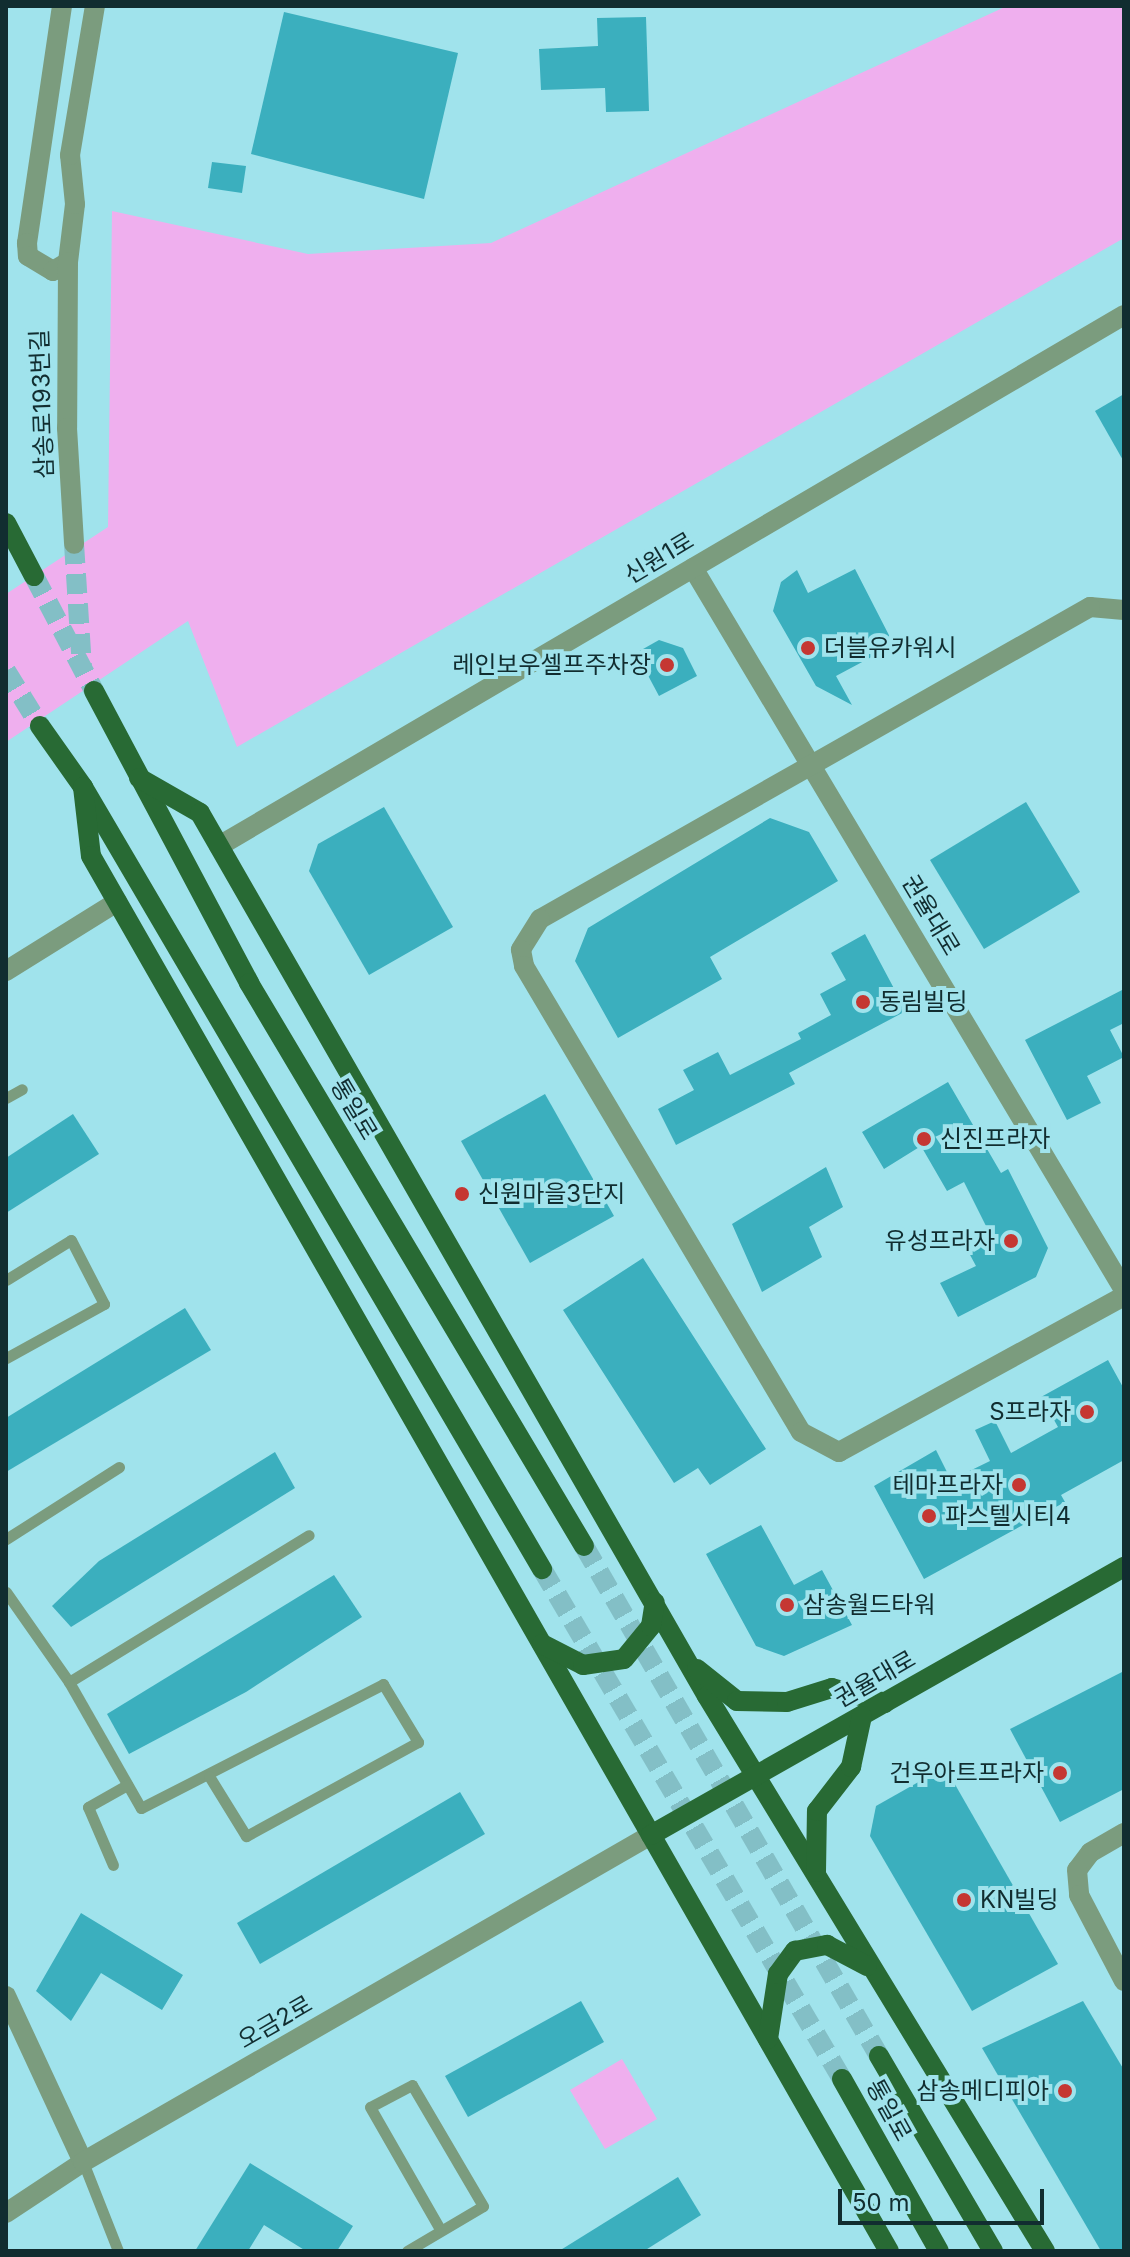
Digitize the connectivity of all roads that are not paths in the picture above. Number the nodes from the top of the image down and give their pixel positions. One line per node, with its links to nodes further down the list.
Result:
1 (62, 6): 3 (street)
2 (95, 6): 3 (street, 삼송로193번길)
3 (68, 262): 6 (street, 삼송로193번길)
4 (1124, 315): 7 (street, 신원1로)
5 (6, 523): 8 (main road)
6 (74, 544)
7 (693, 568): 12 (street, 권율대로); 15 (street, 신원1로)
8 (34, 576)
9 (1124, 610): 12 (street)
10 (94, 691): 13 (main road, 통일로)
11 (40, 726): 14 (main road)
12 (811, 766): 21 (street, 권율대로); 21 (street)
13 (139, 778): 15 (main road); 26 (main road, 통일로)
14 (83, 787): 16 (main road); 28 (main road)
15 (219, 846): 30 (main road)
16 (117, 902): 17 (street); 31 (main road)
17 (6, 971)
18 (22, 1089): 19 (lane)
19 (6, 1098)
20 (6, 1280): 22 (lane)
21 (1124, 1293)
22 (6, 1358)
23 (119, 1467): 25 (lane)
24 (309, 1535): 33 (lane)
25 (6, 1539)
26 (584, 1546)
27 (1124, 1567): 34 (main road, 권율대로)
28 (542, 1569)
29 (6, 1592): 33 (lane)
30 (655, 1602): 31 (main road); 32 (main road)
31 (542, 1644): 40 (main road)
32 (690, 1665): 34 (main road); 36 (main road)
33 (69, 1682): 38 (lane)
34 (885, 1703): 35 (main road, 권율대로)
35 (862, 1716): 36 (main road, 권율대로); 42 (main road)
36 (754, 1774): 40 (main road, 권율대로); 42 (main road)
37 (209, 1776): 37 (lane); 38 (lane)
38 (127, 1785): 41 (lane)
39 (1124, 1833): 44 (street)
40 (651, 1835): 46 (main road); 49 (street, 오금2로)
41 (113, 1865)
42 (816, 1876): 43 (main road)
43 (867, 1966): 46 (main road); 57 (main road)
44 (1124, 1981)
45 (6, 1996): 49 (street)
46 (768, 2039): 54 (main road)
47 (879, 2056): 56 (main road, 통일로)
48 (842, 2079): 55 (main road, 통일로)
49 (83, 2162): 50 (street, 오금2로); 52 (lane)
50 (6, 2213)
51 (440, 2229): 51 (lane); 53 (lane)
52 (118, 2251)
53 (407, 2251)
54 (889, 2251)
55 (939, 2251)
56 (993, 2251)
57 (1045, 2251)

